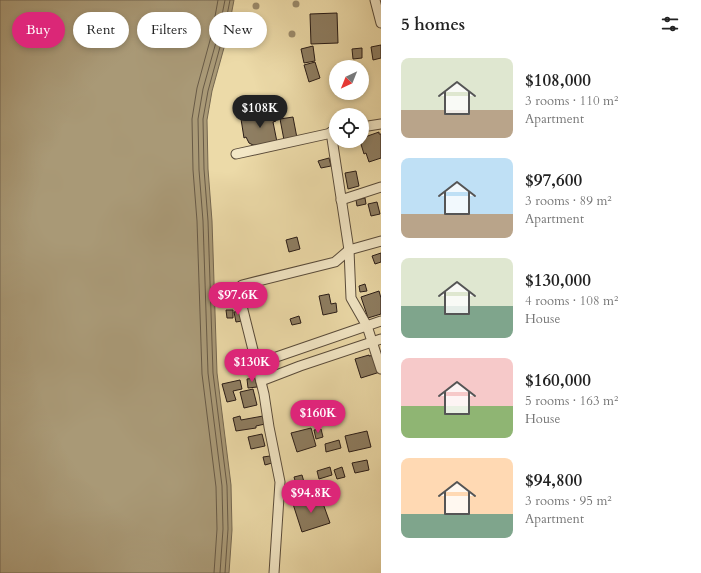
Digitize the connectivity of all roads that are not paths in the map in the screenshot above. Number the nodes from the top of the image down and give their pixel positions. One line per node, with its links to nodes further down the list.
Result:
1 (375, 0): 2 (street)
2 (381, 23)
3 (381, 124): 4 (street)
4 (369, 126)
5 (329, 133): 7 (street)
6 (336, 148): 9 (street)
7 (236, 154)
8 (381, 187): 9 (street)
9 (341, 200): 11 (street)
10 (381, 241): 11 (street)
11 (348, 250): 13 (street); 16 (street)
12 (381, 321): 13 (street)
13 (367, 326): 14 (street); 15 (street)
14 (376, 340): 17 (street); 18 (street)
15 (295, 351): 16 (street); 17 (street)
16 (256, 364): 19 (street)
17 (300, 366): 19 (street)
18 (381, 369)
19 (261, 381): 20 (street)
20 (274, 573)

